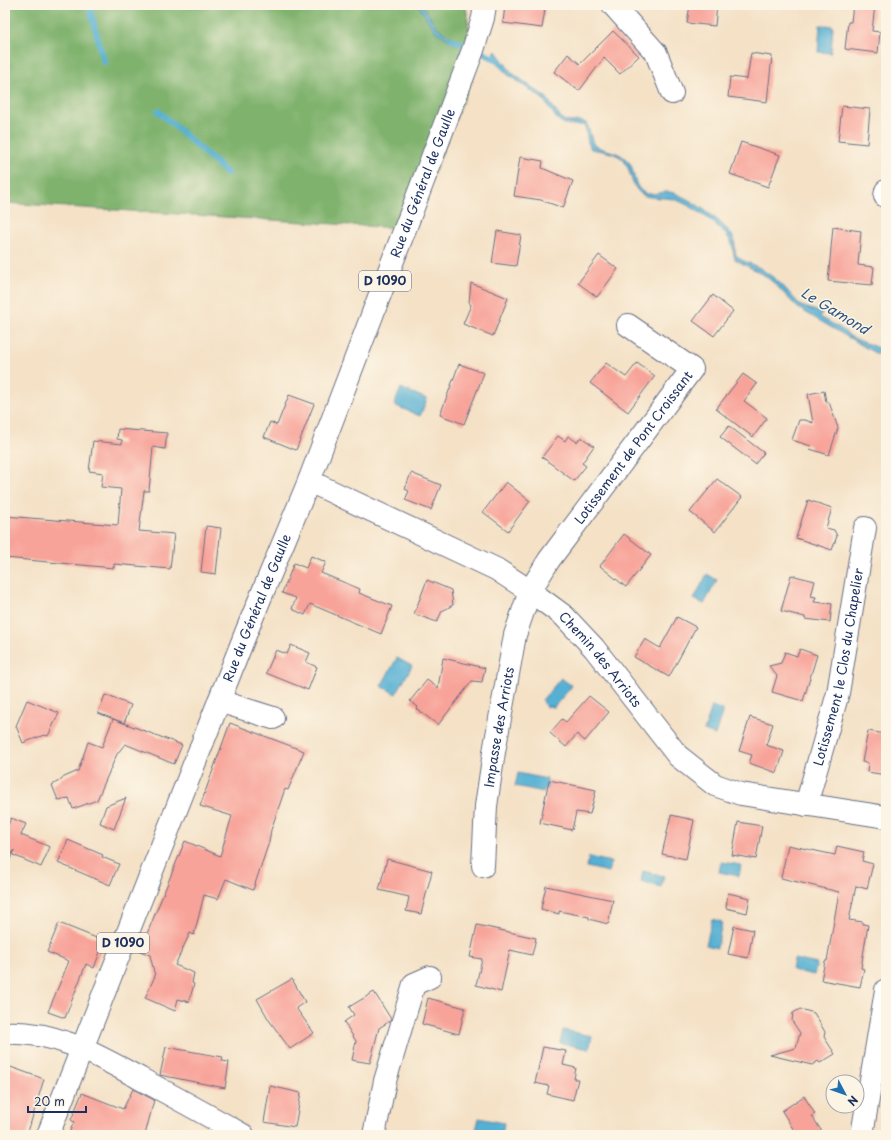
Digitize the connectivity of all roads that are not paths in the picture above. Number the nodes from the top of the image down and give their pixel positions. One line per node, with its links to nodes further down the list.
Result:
1 (613, 5): 3 (street)
2 (484, 12): 7 (street, Rue du Général de Gaulle / D 1090)
3 (672, 93)
4 (886, 191): 5 (street)
5 (886, 196)
6 (628, 325): 9 (street, Lotissement de Pont Croissant)
7 (309, 481): 9 (street, Chemin des Arriots); 10 (street, Rue du Général de Gaulle / D 1090)
8 (865, 528): 12 (street, Lotissement le Clos du Chapelier)
9 (530, 591): 12 (street, Chemin des Arriots); 14 (street, Impasse des Arriots)
10 (219, 701): 11 (street); 18 (street, Rue du Général de Gaulle / D 1090)
11 (273, 718)
12 (806, 805): 13 (street, Chemin des Arriots)
13 (886, 817)
14 (483, 866)
15 (430, 977): 21 (street)
16 (886, 990): 22 (street)
17 (5, 1033): 18 (street)
18 (82, 1048): 19 (street, Rue du Général de Gaulle / D 1090); 20 (street)
19 (48, 1135)
20 (243, 1135)
21 (374, 1135)
22 (862, 1135)

